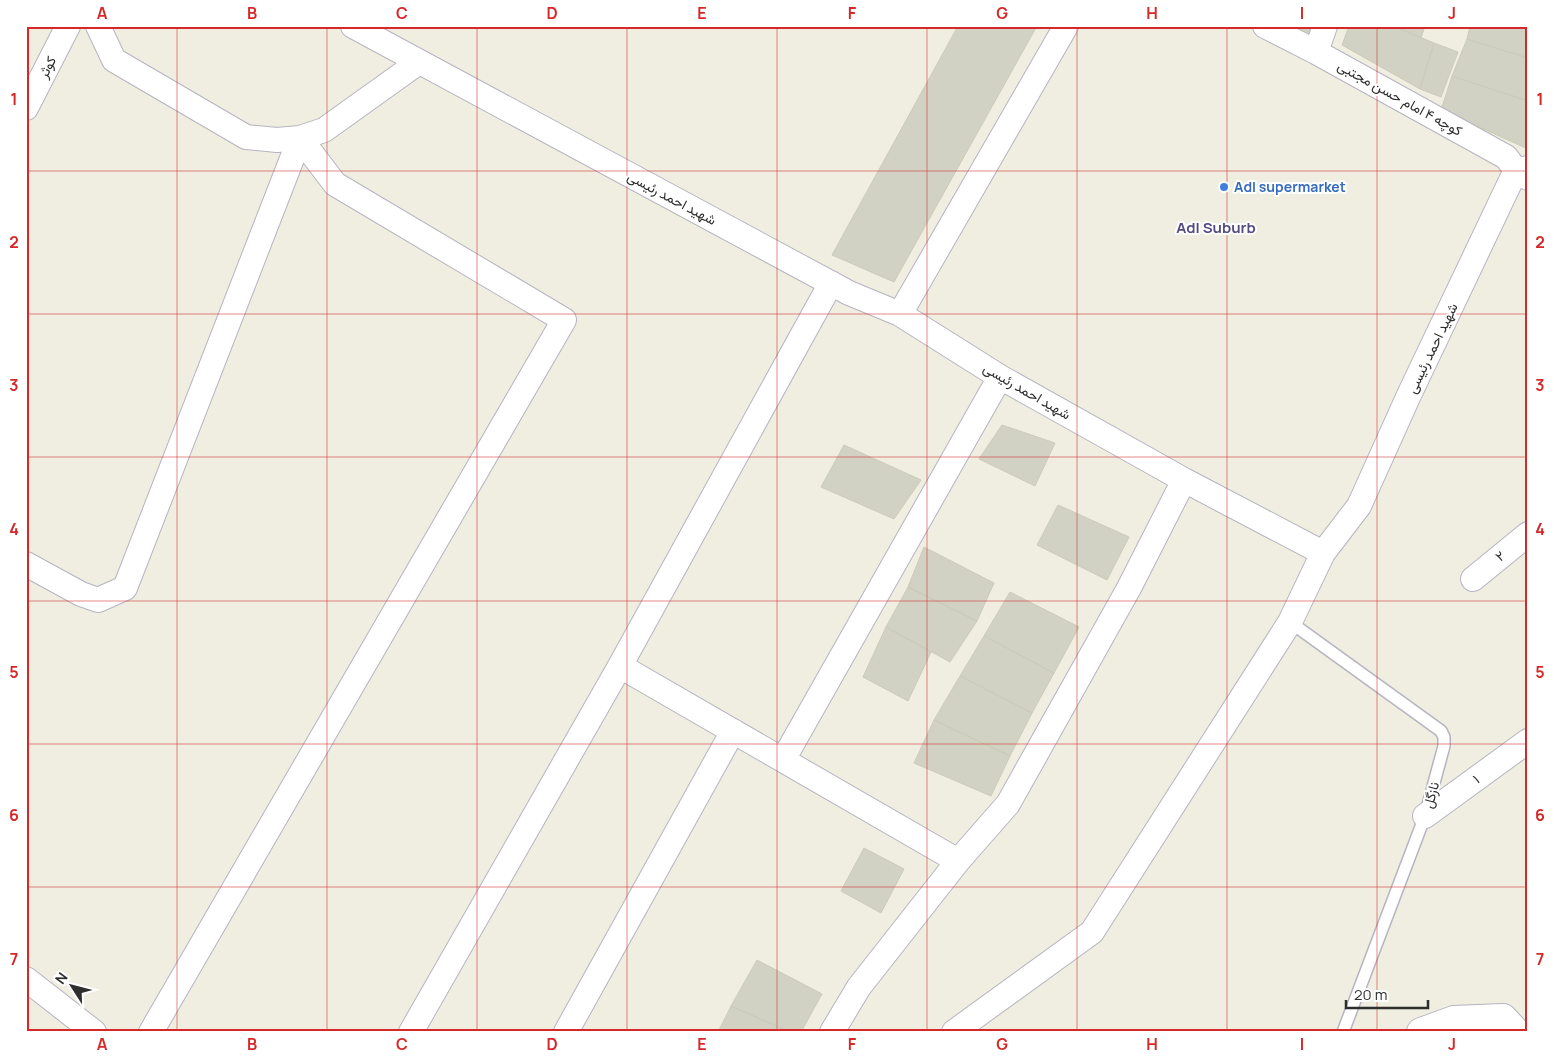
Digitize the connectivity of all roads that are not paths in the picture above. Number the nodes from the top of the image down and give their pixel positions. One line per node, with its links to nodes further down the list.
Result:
1 (68, 26): 9 (street, کوثر)
2 (98, 26): 10 (street)
3 (353, 26): 8 (street, شهید احمد رئیسی)
4 (1066, 26): 13 (street)
5 (1265, 26): 7 (street, کوچه ۴ امام حسن مجتبی)
6 (1325, 26): 7 (street)
7 (1316, 52): 11 (street, کوچه ۴ امام حسن مجتبی)
8 (419, 62): 10 (street); 12 (street, شهید احمد رئیسی)
9 (26, 108)
10 (300, 138): 18 (street); 30 (street)
11 (1524, 172): 17 (street, شهید احمد رئیسی)
12 (831, 283): 13 (street, شهید احمد رئیسی); 21 (street)
13 (900, 314): 14 (street, شهید احمد رئیسی)
14 (1000, 377): 15 (street, شهید احمد رئیسی); 24 (street)
15 (1184, 480): 17 (street, شهید احمد رئیسی); 26 (street)
16 (1528, 534): 19 (street, ۲)
17 (1324, 553): 20 (street)
18 (26, 564)
19 (1473, 579)
20 (1290, 622): 25 (lane, نازگل); 34 (street)
21 (620, 666): 22 (street); 31 (street)
22 (733, 731): 24 (street); 32 (street)
23 (1528, 741): 25 (street, ۱)
24 (783, 760): 26 (street)
25 (1425, 816): 35 (lane, نازگل)
26 (958, 861): 33 (street)
27 (26, 979): 29 (street)
28 (1516, 1020): 36 (main road)
29 (94, 1032)
30 (150, 1032)
31 (411, 1032)
32 (566, 1032)
33 (832, 1032)
34 (954, 1032)
35 (1343, 1032)
36 (1421, 1032)

